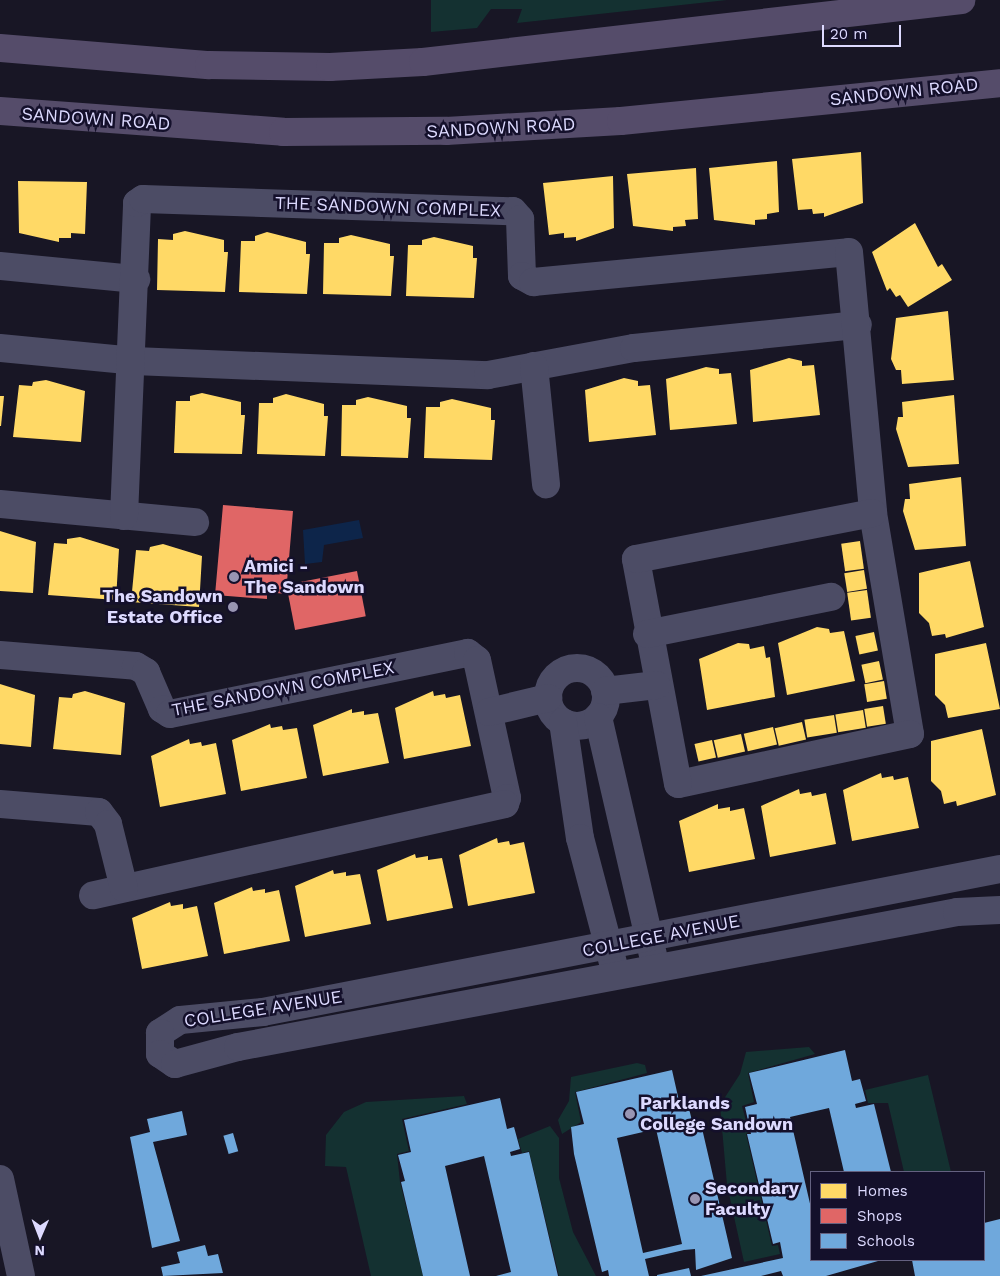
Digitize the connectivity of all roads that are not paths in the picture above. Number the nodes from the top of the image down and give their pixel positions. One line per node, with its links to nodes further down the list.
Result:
1 (961, 0): 2 (main road)
2 (0, 48)
3 (1000, 82): 4 (main road, SANDOWN ROAD)
4 (0, 111)
5 (0, 266): 6 (street)
6 (136, 279): 7 (street, THE SANDOWN COMPLEX); 9 (street, THE SANDOWN COMPLEX)
7 (858, 325): 10 (street); 13 (street, THE SANDOWN COMPLEX)
8 (0, 348): 9 (street)
9 (134, 361): 10 (street); 14 (street, THE SANDOWN COMPLEX)
10 (534, 366): 11 (street)
11 (546, 484)
12 (0, 504): 14 (street)
13 (873, 513): 17 (street, THE SANDOWN COMPLEX); 19 (street, THE SANDOWN COMPLEX)
14 (124, 516): 15 (street)
15 (195, 522)
16 (830, 597): 17 (street)
17 (647, 634): 19 (street, THE SANDOWN COMPLEX)
18 (0, 655): 22 (street, THE SANDOWN COMPLEX)
19 (657, 685): 20 (street)
20 (606, 691): 21 (street); 23 (street)
21 (548, 698): 22 (street); 24 (street)
22 (489, 712): 27 (street, THE SANDOWN COMPLEX)
23 (598, 716): 24 (street); 30 (street)
24 (563, 722): 31 (street)
25 (0, 804): 27 (street)
26 (1000, 869): 30 (street, COLLEGE AVENUE)
27 (124, 888): 28 (street, THE SANDOWN COMPLEX)
28 (93, 895)
29 (1000, 910): 32 (street, COLLEGE AVENUE)
30 (650, 938): 31 (street, COLLEGE AVENUE); 32 (street)
31 (609, 946): 33 (street); 33 (street, COLLEGE AVENUE)
32 (655, 969): 33 (street, COLLEGE AVENUE)
33 (616, 977)
34 (0, 1180): 35 (street)
35 (5, 1223): 36 (street)
36 (21, 1276)

